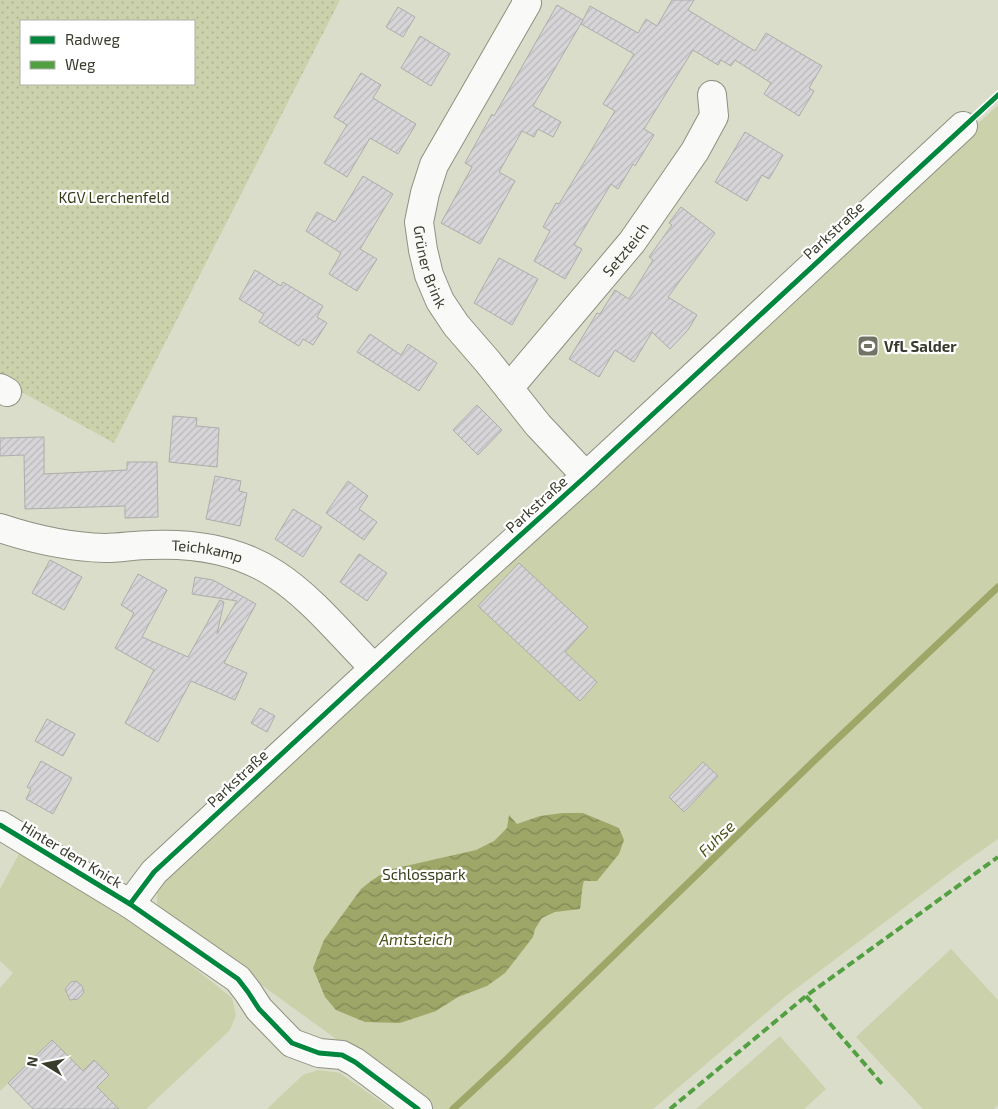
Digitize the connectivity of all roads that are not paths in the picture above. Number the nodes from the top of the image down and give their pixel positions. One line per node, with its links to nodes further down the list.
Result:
1 (526, 0): 4 (street, Grüner Brink)
2 (712, 95): 4 (street, Setzteich)
3 (963, 126): 5 (street, Parkstraße)
4 (509, 388): 5 (street, Grüner Brink)
5 (586, 476): 7 (street, Parkstraße)
6 (0, 528): 7 (street, Teichkamp)
7 (374, 668): 9 (street, Parkstraße)
8 (0, 825): 9 (street, Hinter dem Knick)
9 (130, 904): 10 (street, Hinter dem Knick)
10 (418, 1109)

